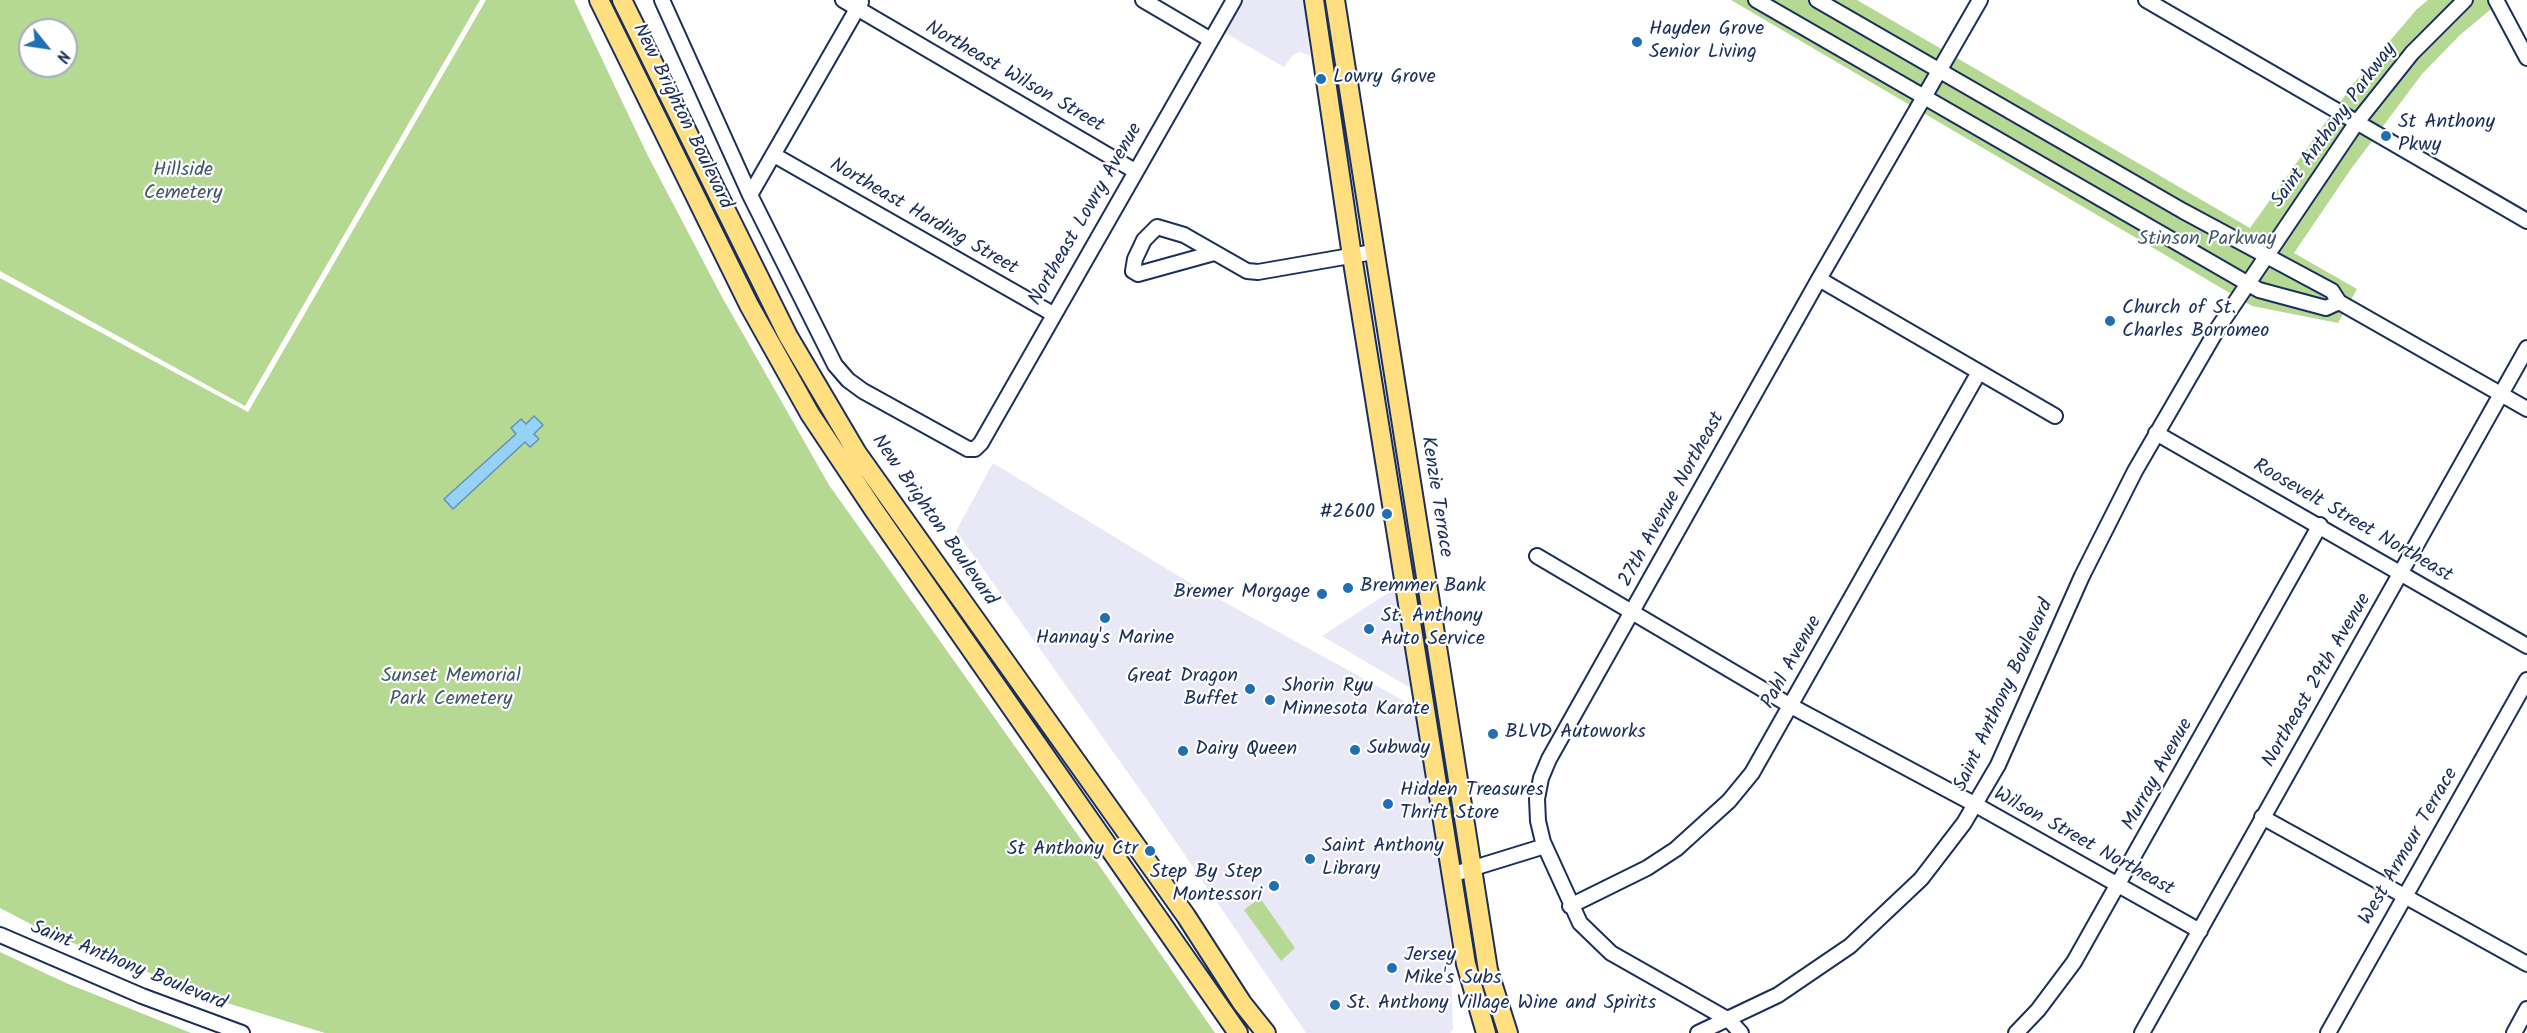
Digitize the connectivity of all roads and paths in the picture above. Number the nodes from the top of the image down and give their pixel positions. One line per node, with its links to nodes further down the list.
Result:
1 (599, 0): 61 (main road, New Brighton Boulevard)
2 (622, 0): 62 (main road, New Brighton Boulevard)
3 (662, 0): 23 (street, New Brighton Boulevard)
4 (843, 0): 15 (street, Northeast Wilson Street)
5 (1143, 0): 16 (street)
6 (1234, 0): 16 (street, Northeast Lowry Avenue)
7 (1314, 0): 27 (main road)
8 (1335, 0): 25 (main road, Kenzie Terrace)
9 (1756, 0): 19 (street)
10 (1817, 0): 18 (street)
11 (1980, 0): 18 (street, 27th Avenue Northeast)
12 (2146, 0): 20 (street)
13 (2464, 0): 20 (street, Saint Anthony Parkway)
14 (2496, 0): 17 (street)
15 (859, 4): 21 (street); 22 (street, Northeast Wilson Street)
16 (1211, 40): 22 (street, Northeast Lowry Avenue)
17 (2527, 58)
18 (1938, 70): 19 (street, 27th Avenue Northeast); 28 (street)
19 (1922, 97): 29 (street, 27th Avenue Northeast); 30 (street)
20 (2357, 122): 24 (street); 28 (street, Saint Anthony Parkway)
21 (774, 155): 23 (street); 32 (street, Northeast Harding Street)
22 (1135, 171): 32 (street, Northeast Lowry Avenue)
23 (750, 195): 39 (street, New Brighton Boulevard)
24 (2527, 221)
25 (1373, 252): 27 (street); 50 (main road, Kenzie Terrace)
26 (1214, 253): 26 (street); 27 (street)
27 (1352, 256): 51 (main road)
28 (2264, 257): 30 (street, Saint Anthony Parkway); 31 (street)
29 (1819, 279): 34 (street); 43 (street, 27th Avenue Northeast)
30 (2246, 283): 31 (street); 38 (street, Saint Anthony Boulevard)
31 (2339, 302): 35 (street)
32 (1053, 314): 39 (street, Northeast Lowry Avenue)
33 (2527, 348): 35 (street, Northeast 29th Avenue)
34 (1979, 372): 37 (street); 46 (street, Pahl Avenue)
35 (2501, 394): 36 (street); 42 (street, Northeast 29th Avenue)
36 (2527, 409)
37 (2055, 416)
38 (2156, 433): 40 (street, Roosevelt Street Northeast); 47 (street, Saint Anthony Boulevard)
39 (975, 449)
40 (2320, 525): 42 (street, Roosevelt Street Northeast); 52 (street, Murray Avenue)
41 (1537, 556): 43 (street, Wilson Street Northeast)
42 (2403, 573): 44 (street, Roosevelt Street Northeast); 48 (street, Northeast 29th Avenue)
43 (1634, 611): 46 (street, Wilson Street Northeast); 49 (street, 27th Avenue Northeast)
44 (2527, 646)
45 (2527, 680): 53 (street, West Armour Terrace)
46 (1791, 706): 47 (street, Wilson Street Northeast); 54 (street, Pahl Avenue)
47 (1976, 804): 52 (street, Wilson Street Northeast); 59 (street, Saint Anthony Boulevard)
48 (2262, 817): 53 (street); 55 (street, Northeast 29th Avenue)
49 (1545, 846): 50 (street); 54 (street, 27th Avenue Northeast)
50 (1471, 868): 51 (street); 64 (main road, Kenzie Terrace)
51 (1451, 875): 63 (main road)
52 (2119, 885): 55 (street, Wilson Street Northeast); 67 (street, Murray Avenue)
53 (2404, 896): 57 (street); 69 (street, West Armour Terrace)
54 (1570, 906): 59 (street, 27th Avenue Northeast)
55 (2200, 931): 68 (street, Northeast 29th Avenue)
56 (0, 935): 60 (street, Saint Anthony Boulevard)
57 (2527, 964)
58 (2527, 1009): 70 (street)
59 (1729, 1020): 65 (street, Saint Anthony Boulevard); 66 (street, 27th Avenue Northeast)
60 (242, 1033)
61 (1238, 1033)
62 (1266, 1033)
63 (1486, 1033)
64 (1508, 1033)
65 (1698, 1033)
66 (1741, 1033)
67 (2016, 1033)
68 (2142, 1033)
69 (2328, 1033)
70 (2514, 1033)

